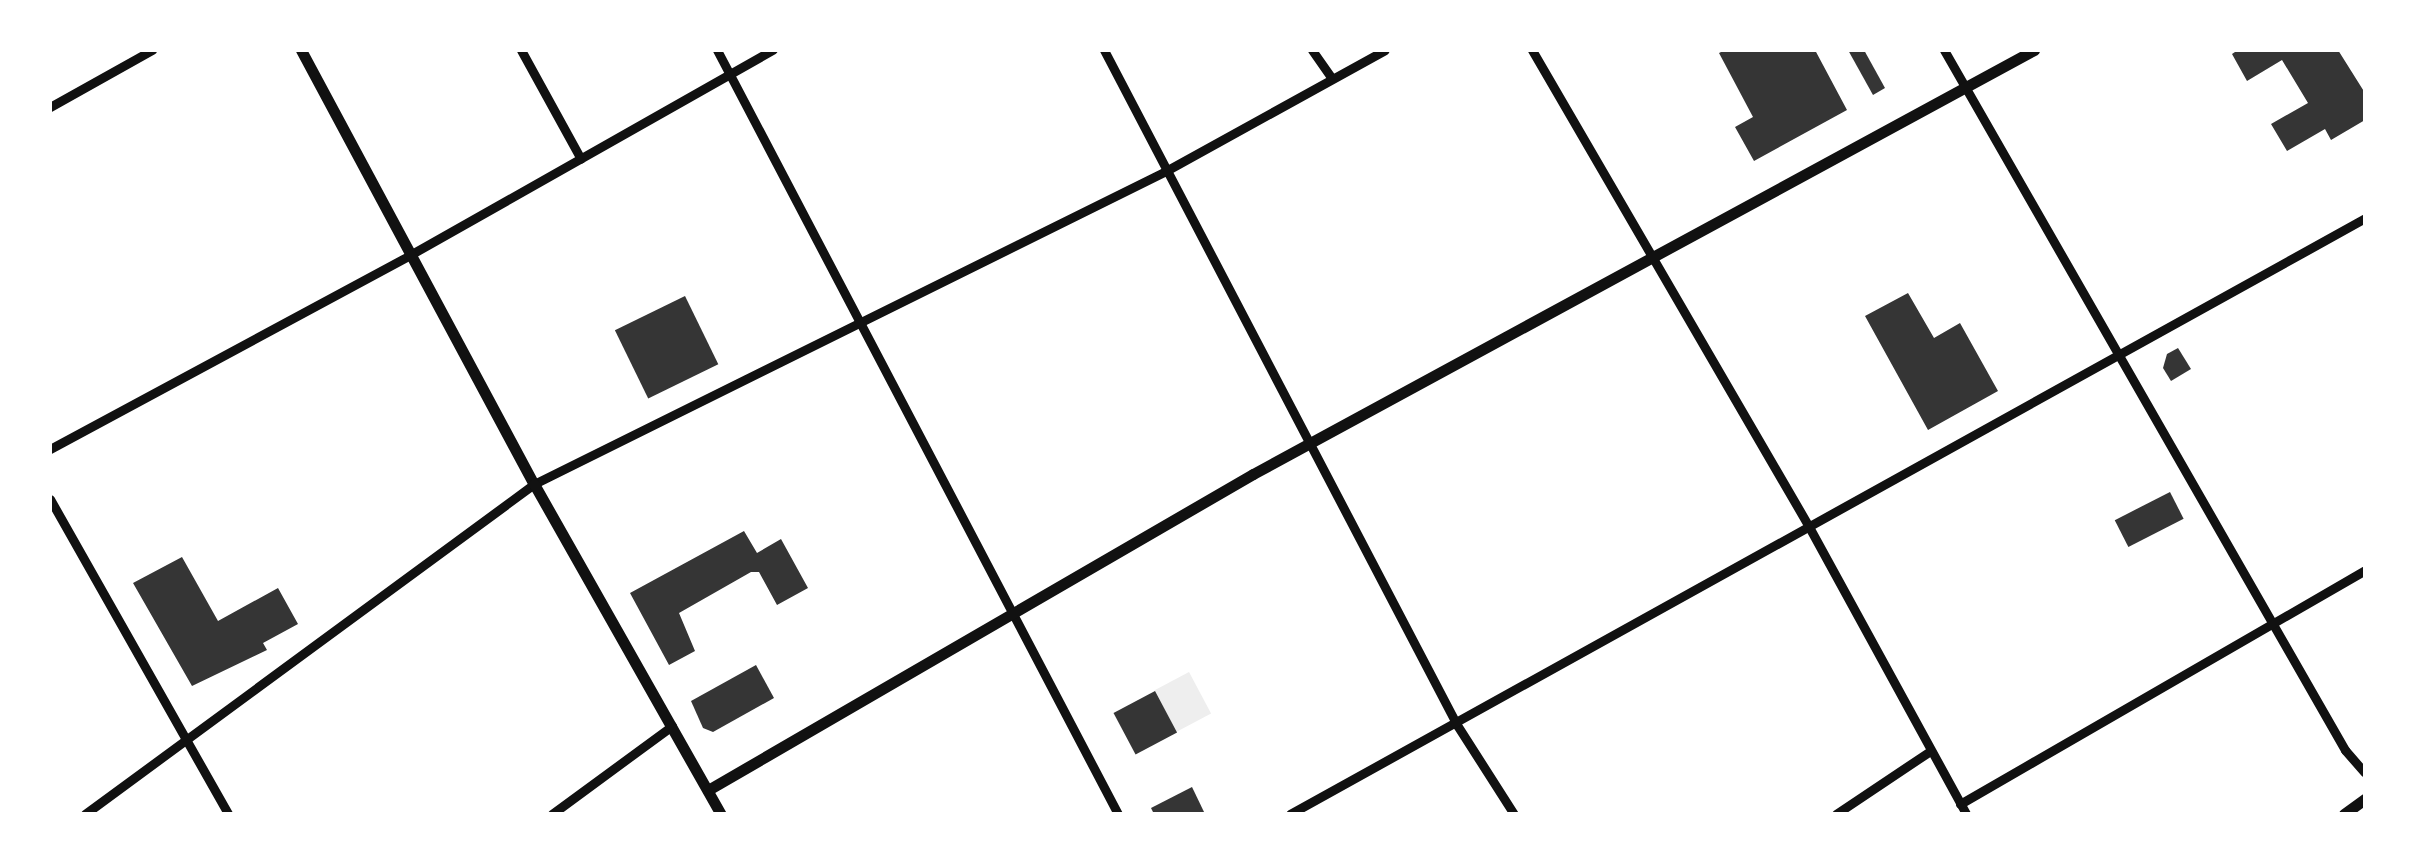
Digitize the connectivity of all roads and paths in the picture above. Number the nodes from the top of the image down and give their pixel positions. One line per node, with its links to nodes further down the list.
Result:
1 (152, 50): 15 (street)
2 (301, 50): 19 (street)
3 (521, 50): 16 (street)
4 (718, 50): 12 (street)
5 (773, 50): 12 (street)
6 (1104, 50): 17 (street)
7 (1312, 50): 13 (street)
8 (1385, 50): 13 (street)
9 (1532, 50): 20 (street)
10 (1944, 50): 14 (street)
11 (2034, 50): 14 (street)
12 (730, 74): 16 (street); 21 (street)
13 (1332, 79): 17 (street)
14 (1966, 88): 20 (street); 22 (street)
15 (50, 107)
16 (581, 159): 19 (street)
17 (1164, 172): 21 (street); 23 (street)
18 (2365, 218): 22 (street)
19 (410, 256): 24 (street); 25 (street)
20 (1655, 256): 23 (street); 27 (street)
21 (861, 325): 25 (street); 29 (street)
22 (2122, 354): 27 (street); 30 (street)
23 (1308, 443): 29 (street); 31 (street)
24 (50, 449)
25 (534, 484): 32 (street); 33 (street)
26 (50, 499): 33 (street)
27 (1808, 525): 31 (street); 34 (street)
28 (2365, 570): 30 (street)
29 (1010, 612): 36 (street); 43 (street)
30 (2276, 624): 35 (street); 38 (street)
31 (1458, 724): 44 (street); 45 (street)
32 (672, 726): 36 (street); 41 (street)
33 (188, 739): 39 (street); 40 (street)
34 (1930, 752): 38 (street); 46 (street)
35 (2365, 773)
36 (708, 790): 42 (street)
37 (2365, 799): 47 (street)
38 (1963, 809)
39 (85, 814)
40 (228, 814)
41 (552, 814)
42 (722, 814)
43 (1118, 814)
44 (1290, 814)
45 (1514, 814)
46 (1836, 814)
47 (2344, 814)

